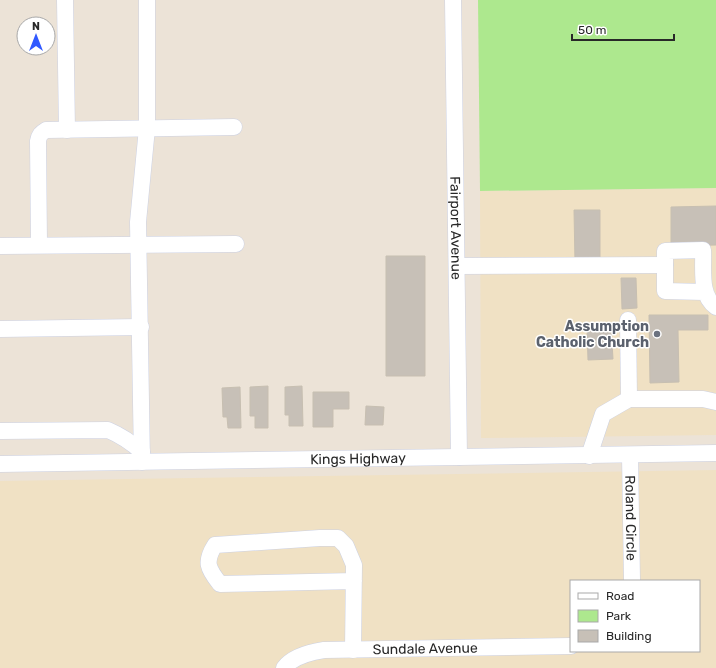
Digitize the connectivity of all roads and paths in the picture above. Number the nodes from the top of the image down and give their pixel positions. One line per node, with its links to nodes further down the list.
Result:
1 (65, 0): 6 (street)
2 (147, 0): 5 (street)
3 (454, 0): 12 (street, Fairport Avenue)
4 (234, 127): 5 (street)
5 (147, 128): 6 (street); 9 (street)
6 (67, 130): 8 (street)
7 (236, 244): 9 (street)
8 (39, 245): 9 (street); 10 (street)
9 (139, 245): 16 (street)
10 (0, 246)
11 (665, 265): 12 (street); 13 (street); 13 (street)
12 (457, 266): 25 (street, Fairport Avenue)
13 (704, 292): 14 (street)
14 (716, 308)
15 (628, 320): 18 (street)
16 (141, 327): 17 (street); 24 (street)
17 (0, 329)
18 (629, 399): 19 (street); 23 (street)
19 (716, 402)
20 (0, 431): 24 (street)
21 (716, 453): 22 (street, Kings Highway)
22 (630, 455): 23 (street, Kings Highway); 27 (street, Roland Circle)
23 (589, 456): 25 (street, Kings Highway)
24 (142, 457): 25 (street, Kings Highway); 26 (street, Kings Highway)
25 (459, 457)
26 (0, 464)
27 (632, 580)
28 (354, 581): 28 (street); 30 (street)
29 (570, 646): 30 (street, Sundale Avenue)
30 (353, 650): 31 (street, Sundale Avenue)
31 (284, 668)

